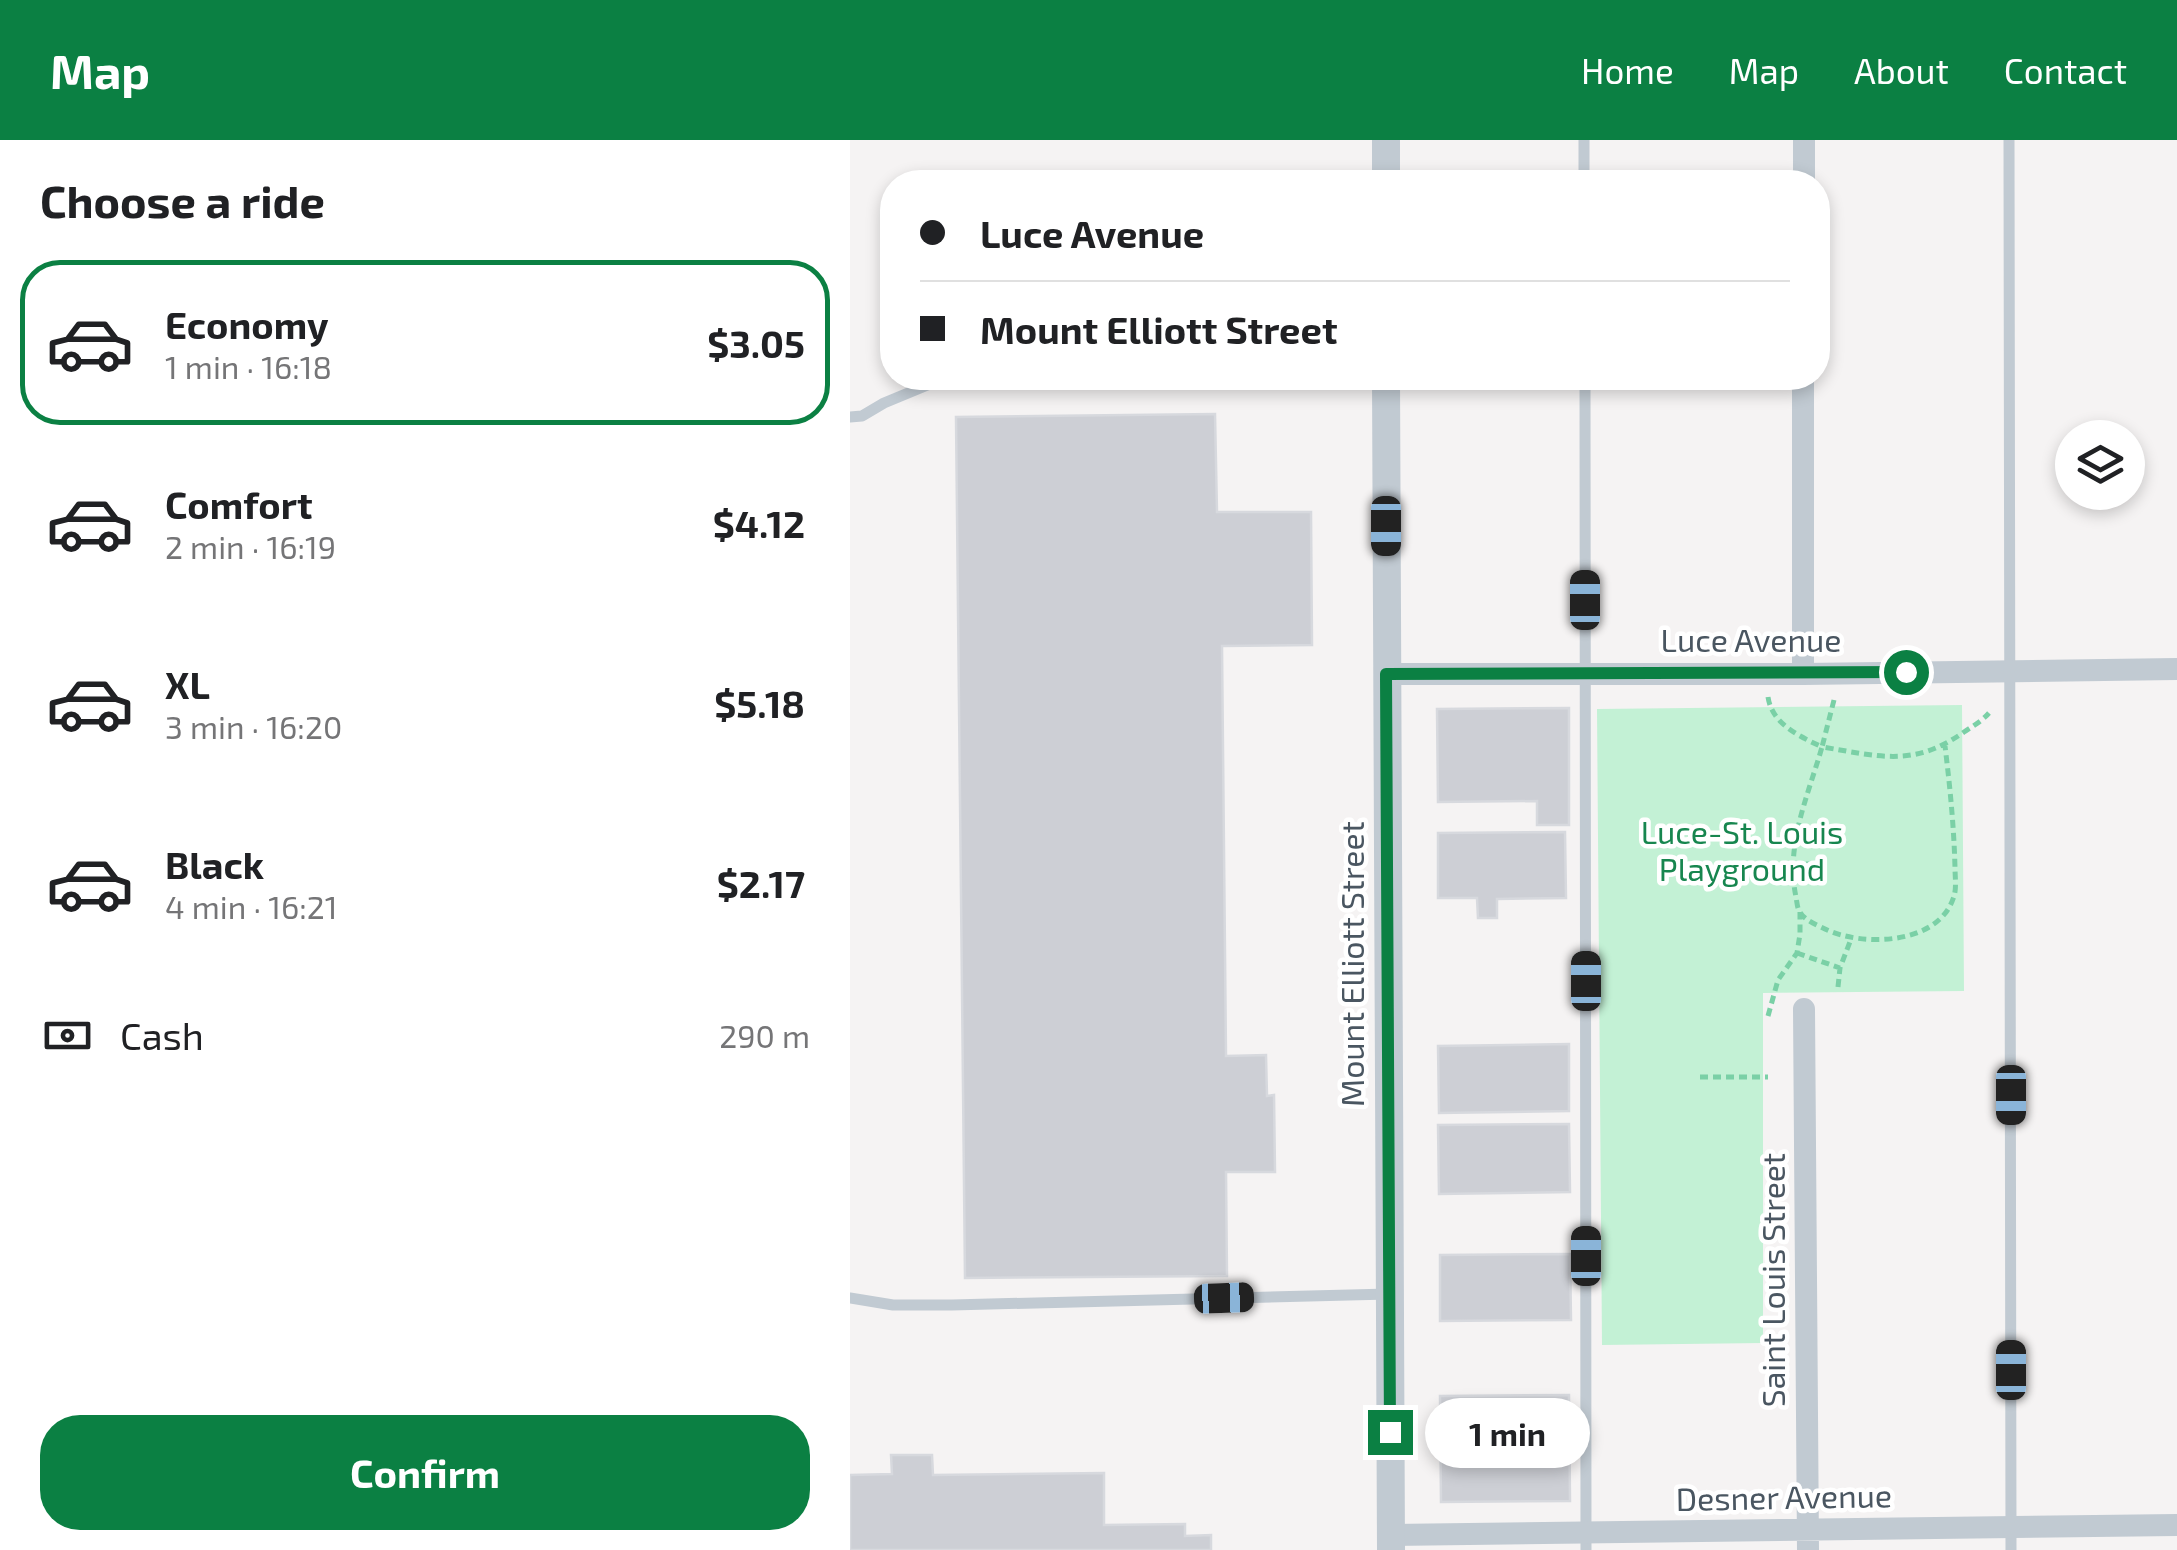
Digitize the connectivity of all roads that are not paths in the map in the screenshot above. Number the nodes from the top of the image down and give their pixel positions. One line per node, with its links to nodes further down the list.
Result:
1 (1386, 140): 5 (street)
2 (1584, 140): 6 (lane)
3 (1804, 140): 7 (street)
4 (2008, 140): 14 (lane)
5 (1386, 170)
6 (1584, 170)
7 (1804, 170)
8 (917, 390): 12 (lane)
9 (1386, 390): 15 (street, Mount Elliott Street)
10 (1585, 390): 16 (lane)
11 (1804, 390): 17 (street)
12 (850, 416)
13 (2177, 669): 14 (street, Luce Avenue)
14 (2011, 670): 17 (street, Luce Avenue); 22 (lane)
15 (1386, 674): 16 (street, Luce Avenue); 19 (street, Mount Elliott Street)
16 (1586, 674): 17 (street, Luce Avenue); 24 (lane)
17 (1803, 674)
18 (1804, 1009): 23 (street, Saint Louis Street)
19 (1390, 1294): 20 (lane); 25 (street, Mount Elliott Street)
20 (850, 1298)
21 (2177, 1525): 22 (street, Desner Avenue)
22 (2011, 1539): 23 (street, Desner Avenue)
23 (1808, 1540): 24 (street, Desner Avenue)
24 (1586, 1541): 25 (street, Desner Avenue)
25 (1391, 1543)

